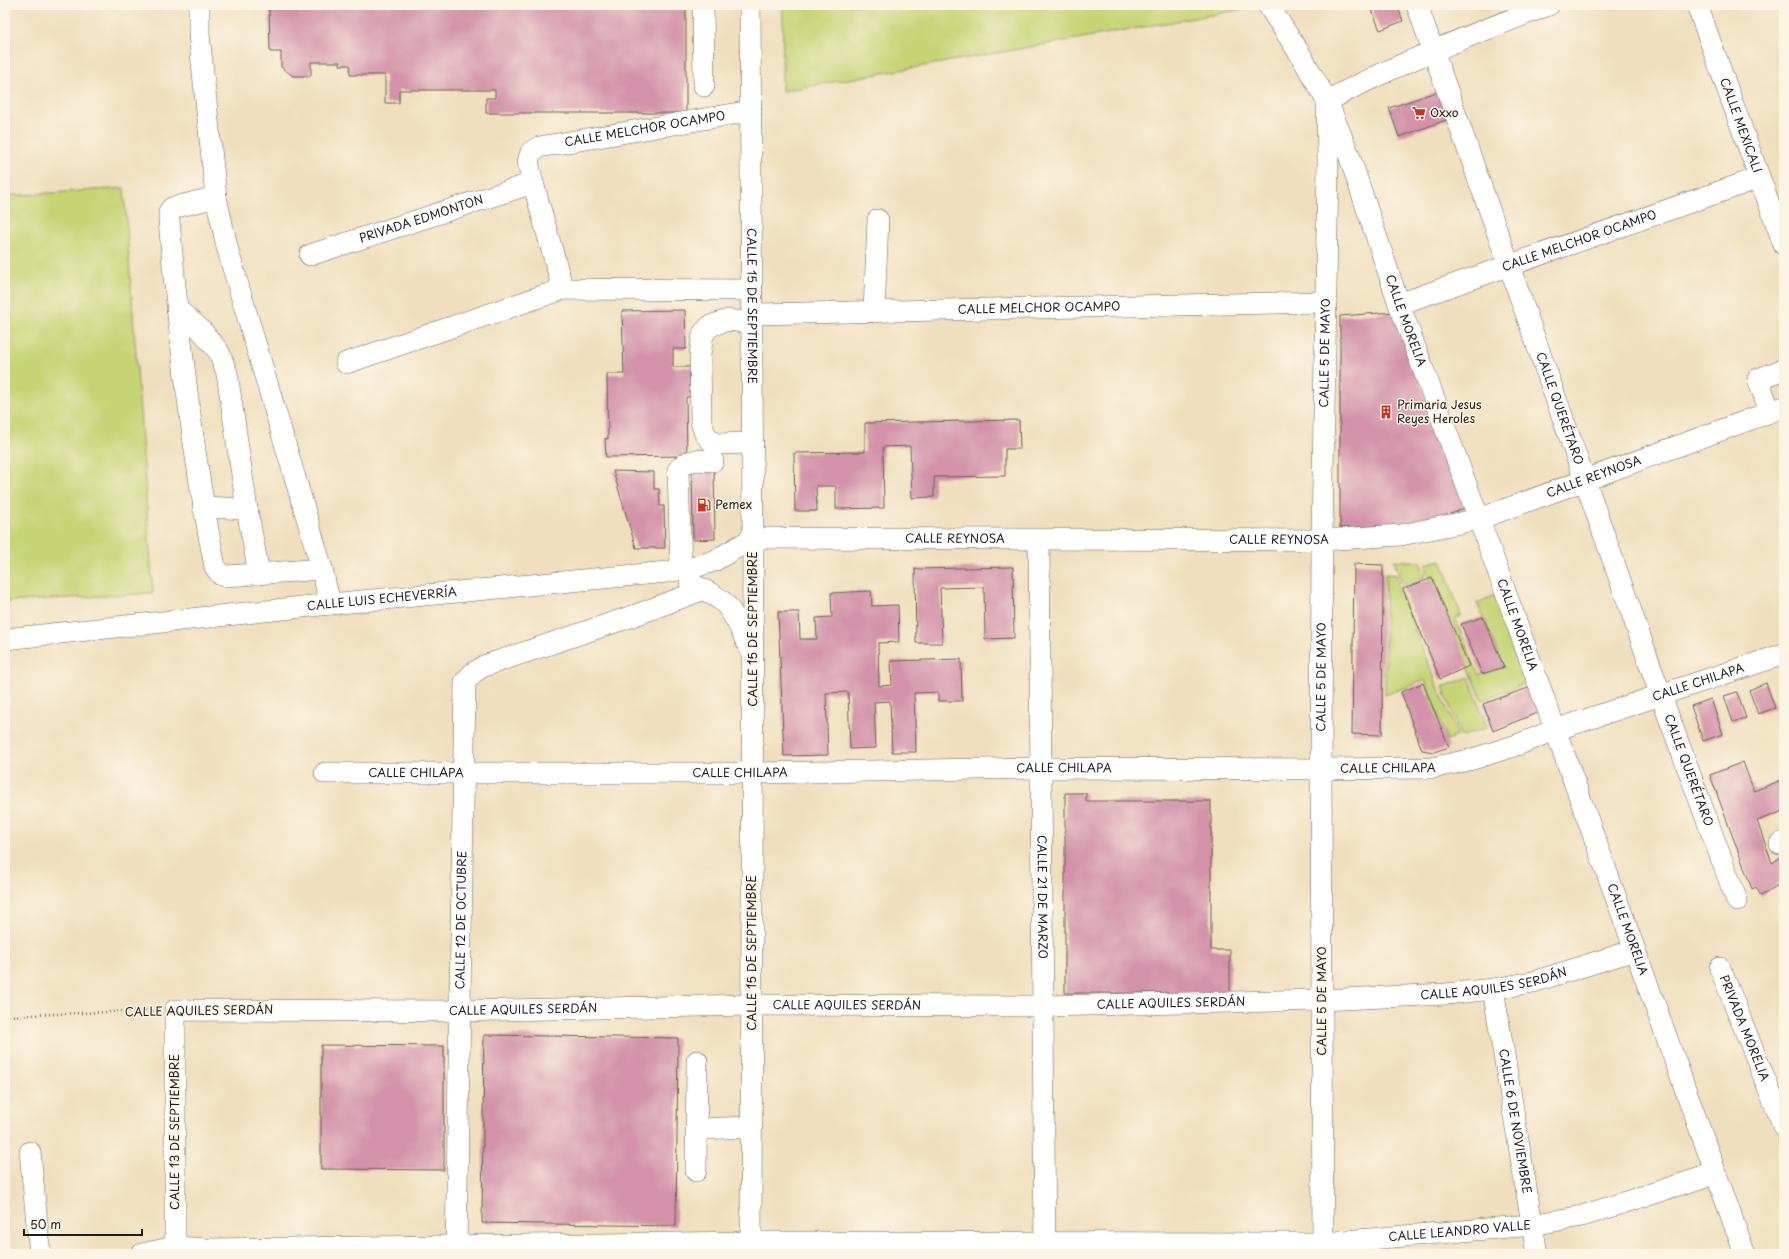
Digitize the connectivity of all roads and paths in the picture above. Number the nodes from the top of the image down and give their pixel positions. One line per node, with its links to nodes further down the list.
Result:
1 (198, 5): 14 (street)
2 (703, 5): 9 (street)
3 (750, 5): 11 (street, CALLE 15 DE SEPTIEMBRE)
4 (1268, 5): 10 (street, CALLE MORELIA)
5 (1417, 5): 8 (street, CALLE QUERÉTARO)
6 (1549, 5): 8 (street)
7 (1697, 5): 12 (street, CALLE MEXICALI)
8 (1434, 49): 10 (street); 18 (street, CALLE QUERÉTARO)
9 (704, 86)
10 (1327, 101): 21 (street, CALLE 5 DE MAYO); 22 (street, CALLE MORELIA)
11 (751, 111): 13 (street, CALLE MELCHOR OCAMPO); 20 (street, CALLE 15 DE SEPTIEMBRE)
12 (1759, 178): 16 (street, CALLE MEXICALI); 18 (street, CALLE MELCHOR OCAMPO)
13 (533, 183): 17 (street, PRIVADA EDMONTON); 19 (street)
14 (216, 197): 23 (street); 38 (street)
15 (878, 220): 24 (street)
16 (1784, 245)
17 (310, 255)
18 (1510, 266): 22 (street, CALLE MELCHOR OCAMPO); 31 (street, CALLE QUERÉTARO)
19 (564, 289): 20 (street); 26 (street)
20 (752, 290): 25 (street, CALLE 15 DE SEPTIEMBRE)
21 (1326, 302): 24 (street, CALLE MELCHOR OCAMPO); 37 (street, CALLE 5 DE MAYO)
22 (1399, 304): 34 (street, CALLE MORELIA)
23 (177, 310): 32 (street); 33 (street)
24 (874, 312): 25 (street, CALLE MELCHOR OCAMPO)
25 (752, 319): 29 (street, CALLE 15 DE SEPTIEMBRE); 29 (street, CALLE MELCHOR OCAMPO)
26 (346, 363)
27 (1784, 369): 28 (street)
28 (1777, 410): 31 (street, CALLE REYNOSA)
29 (753, 443): 35 (street, CALLE 15 DE SEPTIEMBRE)
30 (713, 461): 39 (street)
31 (1585, 481): 34 (street, CALLE REYNOSA); 46 (street, CALLE QUERÉTARO)
32 (203, 507): 33 (street); 40 (street)
33 (246, 509): 40 (street)
34 (1479, 519): 37 (street, CALLE REYNOSA); 47 (street, CALLE MORELIA)
35 (753, 538): 36 (street, CALLE REYNOSA); 39 (street, CALLE LUIS ECHEVERRÍA); 45 (street, CALLE 15 DE SEPTIEMBRE)
36 (1038, 540): 37 (street, CALLE REYNOSA); 48 (street, CALLE 21 DE MARZO)
37 (1322, 540): 49 (street, CALLE 5 DE MAYO)
38 (322, 570): 40 (street); 42 (street)
39 (674, 570): 41 (street); 42 (street, CALLE LUIS ECHEVERRÍA)
40 (259, 574)
41 (702, 590): 45 (street); 50 (street, CALLE 12 DE OCTUBRE)
42 (330, 604): 43 (street, CALLE LUIS ECHEVERRÍA)
43 (5, 639)
44 (1784, 654): 46 (street, CALLE CHILAPA)
45 (753, 657): 52 (street, CALLE 15 DE SEPTIEMBRE)
46 (1661, 696): 47 (street, CALLE CHILAPA); 53 (street, CALLE QUERÉTARO)
47 (1555, 730): 49 (street, CALLE CHILAPA); 54 (street, CALLE MORELIA)
48 (1041, 768): 49 (street, CALLE CHILAPA); 52 (street, CALLE CHILAPA); 59 (street, CALLE 21 DE MARZO)
49 (1321, 769): 57 (street, CALLE 5 DE MAYO)
50 (463, 772): 51 (street, CALLE CHILAPA); 52 (street, CALLE CHILAPA); 61 (street, CALLE 12 DE OCTUBRE)
51 (325, 773)
52 (752, 773): 58 (street, CALLE 15 DE SEPTIEMBRE)
53 (1736, 901)
54 (1635, 950): 56 (street, CALLE AQUILES SERDÁN); 70 (street, CALLE MORELIA)
55 (1720, 968): 64 (street, PRIVADA MORELIA)
56 (1493, 989): 57 (street, CALLE AQUILES SERDÁN); 71 (street, CALLE 6 DE NOVIEMBRE)
57 (1322, 1000): 59 (street, CALLE AQUILES SERDÁN); 75 (street, CALLE 5 DE MAYO)
58 (752, 1006): 59 (street, CALLE AQUILES SERDÁN); 61 (street, CALLE AQUILES SERDÁN); 65 (street, CALLE 15 DE SEPTIEMBRE)
59 (1043, 1006): 73 (street, CALLE 21 DE MARZO)
60 (175, 1010): 61 (street, CALLE AQUILES SERDÁN); 62 (path, CALLE AQUILES SERDÁN); 76 (street, CALLE 13 DE SEPTIEMBRE)
61 (459, 1011): 74 (street, CALLE 12 DE OCTUBRE)
62 (5, 1016)
63 (697, 1062): 67 (street)
64 (1777, 1086): 66 (street, PRIVADA MORELIA)
65 (752, 1127): 67 (street); 72 (street, CALLE 15 DE SEPTIEMBRE)
66 (1784, 1127)
67 (697, 1129): 69 (street)
68 (30, 1152): 77 (street)
69 (696, 1171)
70 (1716, 1173): 71 (street, CALLE LEANDRO VALLE); 80 (street, CALLE MORELIA)
71 (1532, 1225): 75 (street, CALLE LEANDRO VALLE); 79 (street, CALLE 6 DE NOVIEMBRE)
72 (751, 1248): 73 (street, CALLE LEANDRO VALLE); 74 (street, CALLE LEANDRO VALLE)
73 (1045, 1248): 75 (street, CALLE LEANDRO VALLE)
74 (456, 1249): 76 (street, CALLE LEANDRO VALLE)
75 (1323, 1249)
76 (175, 1251): 78 (street, CALLE LEANDRO VALLE)
77 (40, 1254)
78 (142, 1254)
79 (1537, 1254)
80 (1745, 1254)

